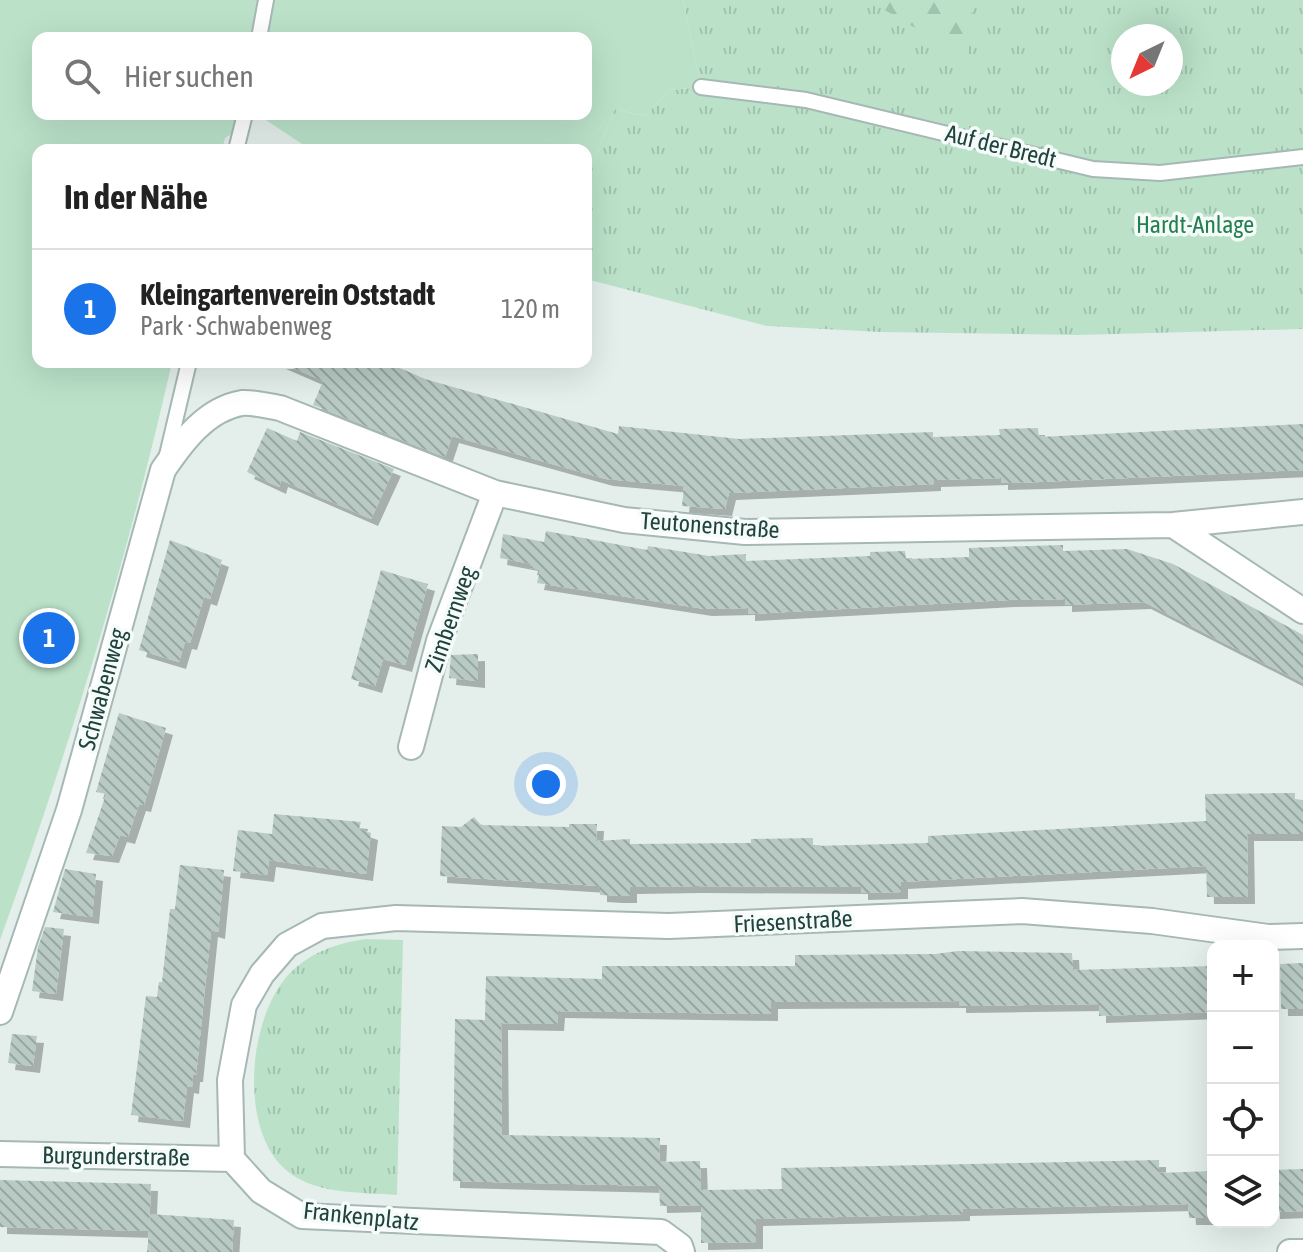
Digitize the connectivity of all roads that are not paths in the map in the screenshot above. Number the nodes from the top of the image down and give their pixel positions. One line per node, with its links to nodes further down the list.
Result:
1 (266, 0): 2 (lane)
2 (260, 32)
3 (701, 87): 6 (lane, Auf der Bredt)
4 (244, 120): 5 (lane)
5 (238, 144)
6 (1303, 157)
7 (188, 368): 8 (lane, Schwabenweg)
8 (163, 470): 9 (street, Teutonenstraße); 15 (street, Schwabenweg)
9 (495, 493): 11 (street, Teutonenstraße); 13 (street, Zimbernweg)
10 (1303, 512): 11 (street, Teutonenstraße)
11 (1173, 525): 12 (street)
12 (1303, 611)
13 (411, 747)
14 (1303, 936): 17 (street, Friesenstraße)
15 (0, 1012)
16 (0, 1154): 17 (street, Burgunderstraße)
17 (232, 1159): 18 (street, Frankenplatz)
18 (682, 1252)
19 (1290, 1252): 20 (street)
20 (1303, 1252)

